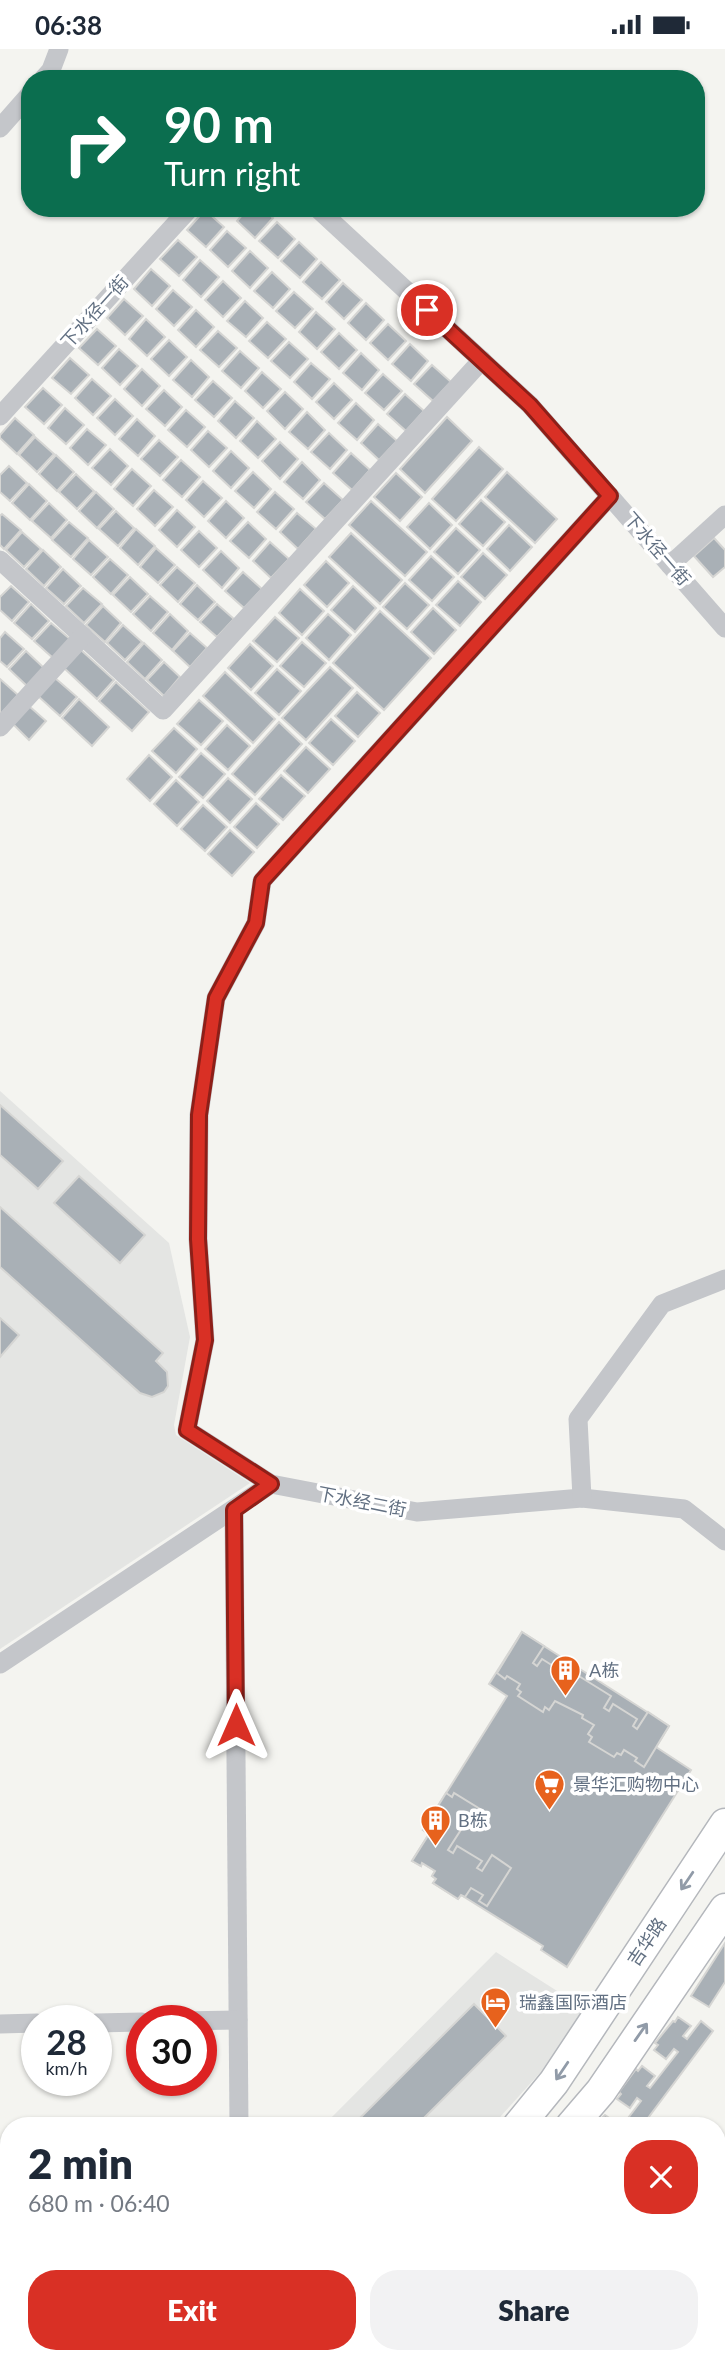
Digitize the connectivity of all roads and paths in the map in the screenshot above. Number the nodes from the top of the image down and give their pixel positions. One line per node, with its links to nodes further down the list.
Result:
1 (59, 49): 2 (street)
2 (51, 70)
3 (21, 104): 4 (street)
4 (0, 128)
5 (182, 217): 8 (street, 下水径一街)
6 (327, 217): 7 (street, 下水径一街)
7 (482, 361): 9 (street, 下水径一街); 14 (street)
8 (0, 416)
9 (610, 496): 12 (street, 下水径一街); 17 (street, 下水经二街)
10 (725, 515): 12 (street)
11 (0, 560): 14 (street)
12 (670, 565): 13 (street, 下水径一街)
13 (725, 628)
14 (83, 636): 15 (street)
15 (0, 727)
16 (725, 1279): 18 (street)
17 (271, 1484): 18 (street, 下水经二街); 19 (street)
18 (582, 1498): 20 (street, 下水经二街)
19 (234, 1510): 21 (street); 25 (street)
20 (725, 1541)
21 (0, 1664)
22 (725, 1824): 29 (main road, 吉华路, one-way to 29)
23 (725, 1909): 30 (main road, one-way to 23)
24 (217, 2020): 25 (street)
25 (238, 2020): 28 (street)
26 (21, 2023): 27 (street)
27 (0, 2024)
28 (239, 2117)
29 (526, 2117)
30 (579, 2117)

